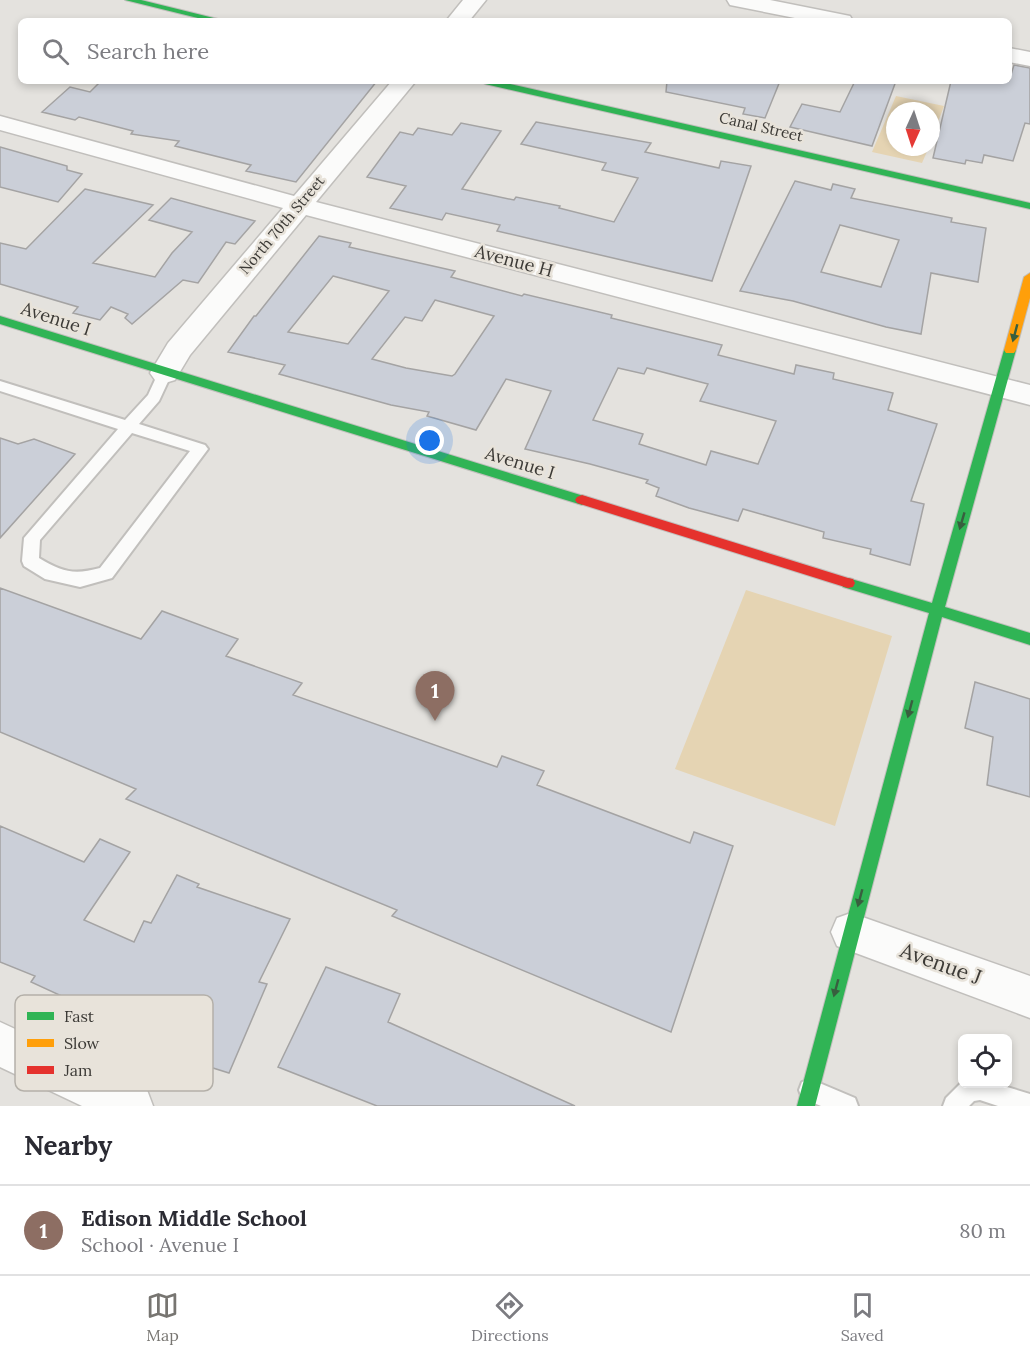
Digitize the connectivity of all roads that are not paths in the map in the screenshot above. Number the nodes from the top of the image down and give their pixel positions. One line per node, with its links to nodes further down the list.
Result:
1 (129, 0): 4 (street)
2 (475, 0): 5 (street)
3 (738, 0): 6 (street)
4 (209, 18)
5 (460, 18)
6 (827, 18)
7 (1012, 56): 8 (street)
8 (1030, 59)
9 (401, 84): 12 (street, North 70th Street)
10 (498, 84): 13 (street, Canal Street)
11 (0, 123): 12 (street, Avenue H)
12 (299, 205): 16 (street, North 70th Street); 18 (street, Avenue H)
13 (1030, 206)
14 (1029, 287): 18 (street, one-way to 18)
15 (0, 320): 16 (street, Avenue I)
16 (165, 373): 20 (lane); 21 (street, Avenue I)
17 (0, 386): 20 (lane)
18 (1000, 387): 19 (street, Avenue H); 21 (street, one-way to 21)
19 (1030, 395)
20 (129, 427): 20 (lane)
21 (937, 609): 22 (street, Avenue I); 23 (street, one-way to 23)
22 (1030, 638)
23 (851, 932): 24 (street, Avenue J); 28 (street, one-way to 28)
24 (1030, 997)
25 (0, 1044): 26 (street)
26 (15, 1051)
27 (99, 1091): 30 (street)
28 (808, 1098): 31 (lane)
29 (1030, 1105): 32 (lane)
30 (131, 1106)
31 (847, 1106)
32 (954, 1106)

